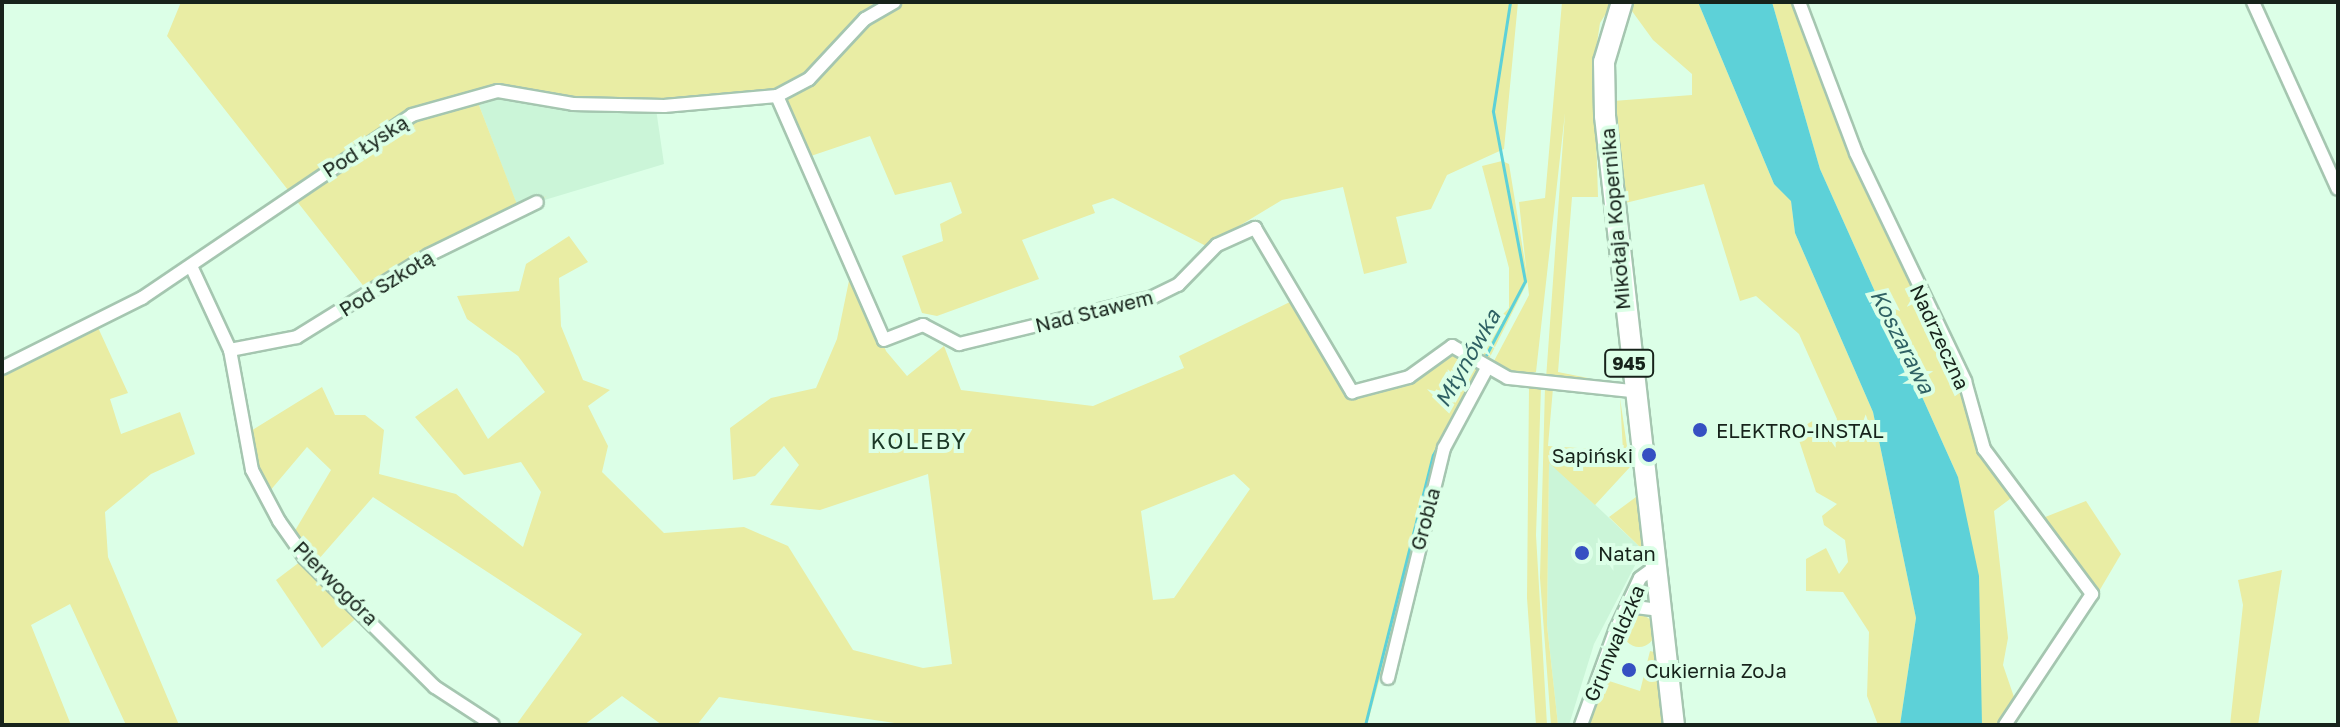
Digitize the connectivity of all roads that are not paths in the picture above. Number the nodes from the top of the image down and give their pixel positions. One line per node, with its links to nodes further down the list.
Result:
1 (895, 2): 5 (street)
2 (1622, 2): 12 (main road, Mikołaja Kopernika / 945)
3 (1799, 2): 20 (street, Nadrzeczna)
4 (2253, 2): 6 (street)
5 (777, 96): 8 (street, Pod Łyską); 11 (street, Nad Stawem)
6 (2338, 189)
7 (537, 202): 9 (street, Pod Szkołą)
8 (191, 266): 9 (street, Pierwogóra); 10 (street, Pod Łyską)
9 (230, 350): 17 (street, Pierwogóra)
10 (2, 368)
11 (1486, 370): 12 (street, Nad Stawem); 16 (street, Grobla)
12 (1632, 391): 13 (main road, Mikołaja Kopernika / 945)
13 (1655, 567): 14 (street, Grunwaldzka); 15 (main road, Mikołaja Kopernika / 945)
14 (1627, 606): 15 (street); 18 (street, Grunwaldzka)
15 (1661, 610): 19 (main road, Mikołaja Kopernika / 945)
16 (1388, 678)
17 (493, 725)
18 (1581, 725)
19 (1674, 725)
20 (2005, 725)

